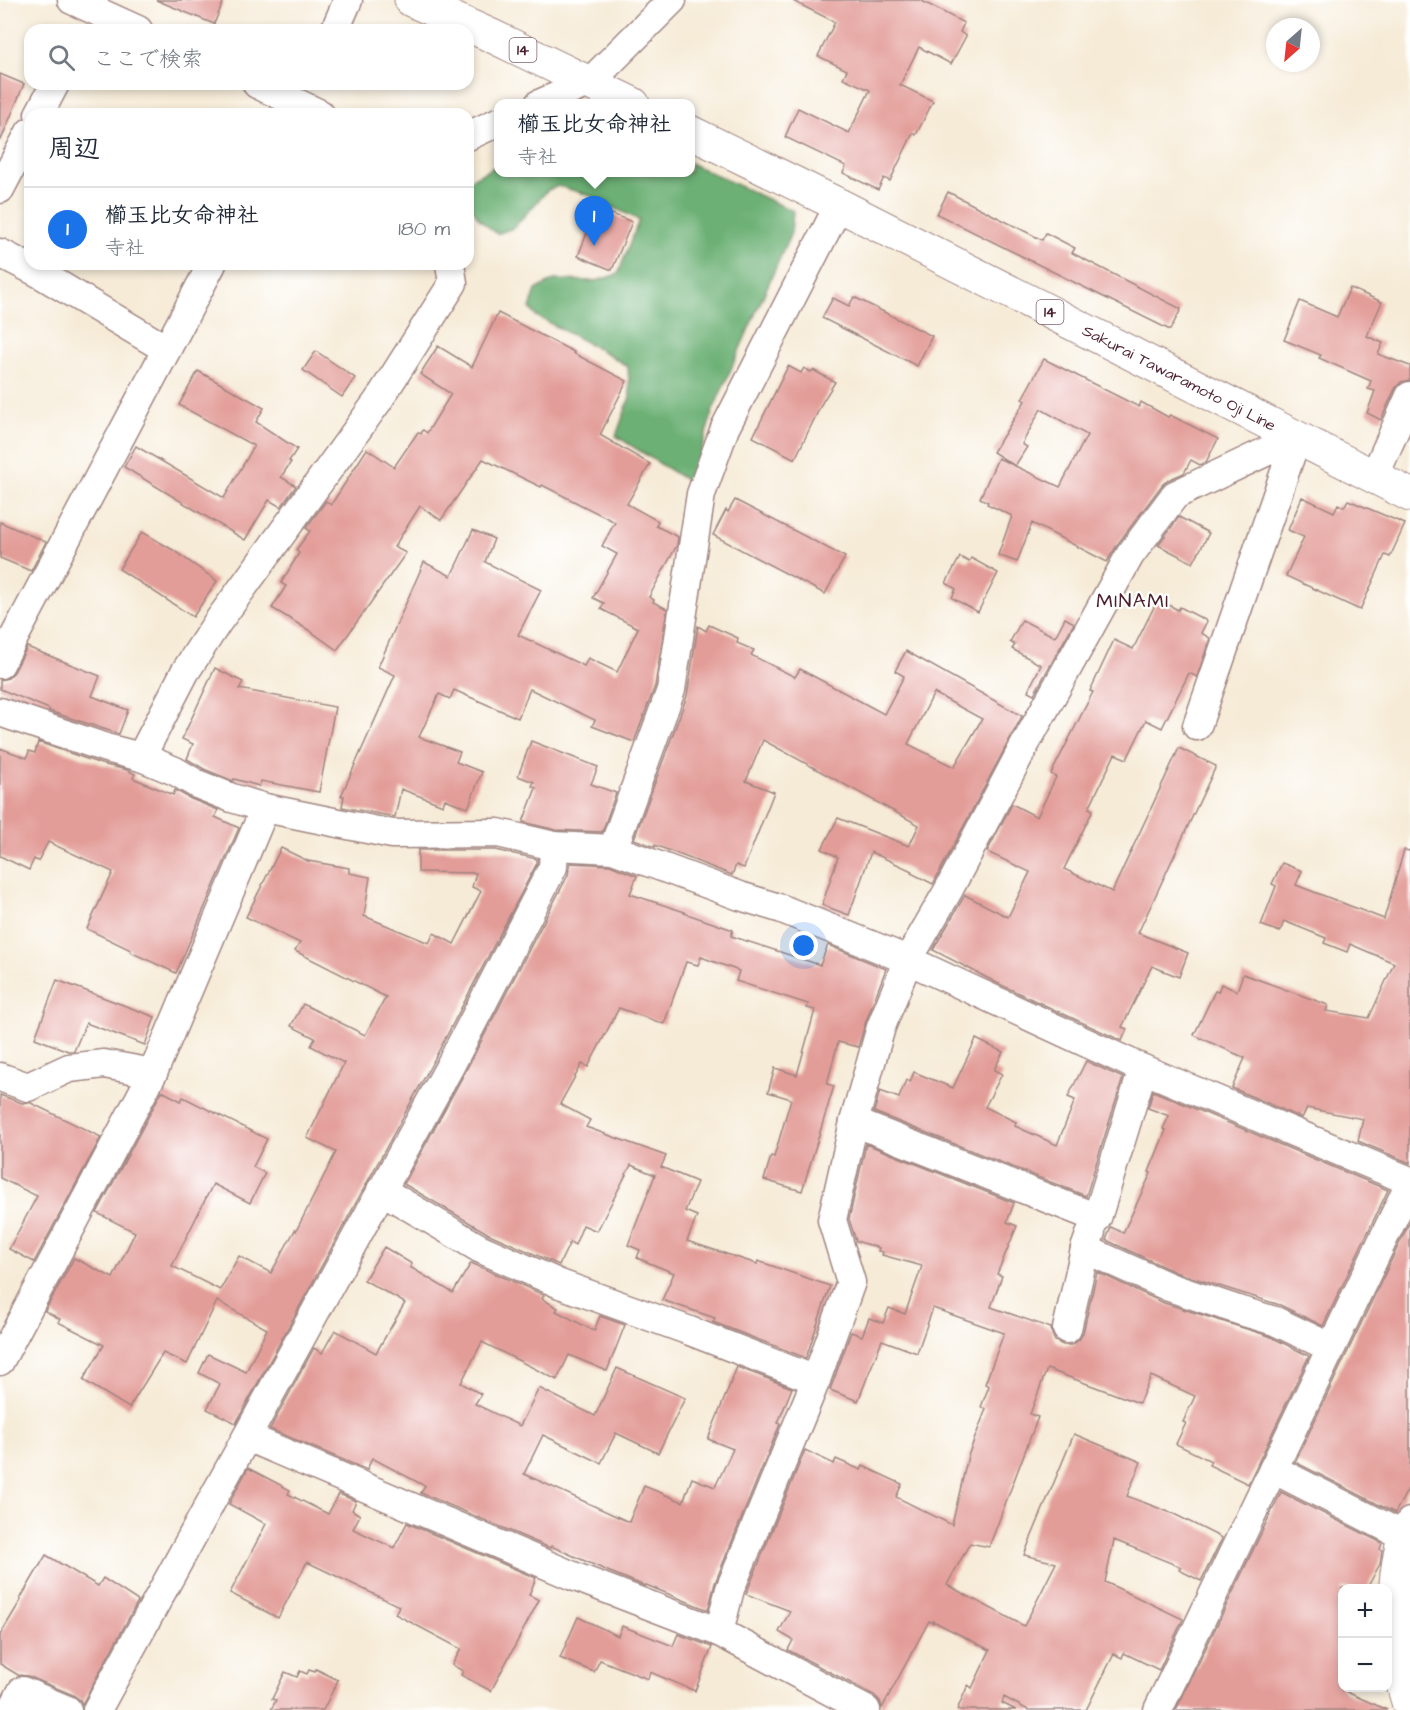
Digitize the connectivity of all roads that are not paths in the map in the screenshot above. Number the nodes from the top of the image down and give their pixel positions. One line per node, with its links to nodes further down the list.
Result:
1 (348, 0): 6 (street)
2 (411, 0): 7 (main road, 14)
3 (672, 0): 9 (street)
4 (82, 13): 5 (street)
5 (118, 24)
6 (338, 24)
7 (463, 24)
8 (474, 29): 9 (main road, 14)
9 (590, 82): 12 (street); 13 (main road, 14)
10 (52, 90): 15 (street)
11 (271, 90): 14 (street)
12 (550, 99)
13 (623, 99)
14 (304, 104)
15 (42, 108)
16 (494, 124): 17 (street)
17 (474, 133)
18 (695, 134): 21 (main road, Sakurai Tawaramoto Oji Line / 14)
19 (24, 143): 20 (street)
20 (0, 189)
21 (839, 205): 29 (main road, Sakurai Tawaramoto Oji Line / 14); 38 (street)
22 (0, 253): 23 (street)
23 (24, 265)
24 (33, 270): 27 (street)
25 (209, 270): 27 (street)
26 (451, 270): 35 (street)
27 (166, 349): 32 (street)
28 (1410, 396): 30 (street)
29 (1297, 438): 30 (main road, Sakurai Tawaramoto Oji Line / 14); 34 (street); 39 (street)
30 (1374, 477): 31 (main road, Sakurai Tawaramoto Oji Line / 14)
31 (1410, 495)
32 (0, 664)
33 (0, 712): 35 (street)
34 (1197, 726)
35 (141, 757): 36 (street)
36 (265, 808): 37 (street); 41 (street)
37 (554, 846): 38 (street); 45 (street)
38 (613, 849): 39 (street)
39 (908, 960): 40 (street); 43 (street)
40 (1143, 1069): 44 (street); 46 (street)
41 (153, 1073): 42 (street); 50 (street)
42 (0, 1077)
43 (854, 1122): 46 (street); 51 (street)
44 (1410, 1182): 49 (street)
45 (381, 1190): 51 (street); 52 (street)
46 (1097, 1218): 47 (street)
47 (1085, 1249): 48 (street); 49 (street)
48 (1067, 1329)
49 (1332, 1344): 53 (street)
50 (0, 1360)
51 (816, 1380): 55 (street)
52 (247, 1437): 55 (street); 59 (street)
53 (1273, 1469): 54 (street); 61 (street)
54 (1407, 1529): 56 (main road)
55 (719, 1632): 60 (street)
56 (1410, 1708)
57 (12, 1710): 58 (street)
58 (67, 1710)
59 (97, 1710)
60 (866, 1710)
61 (1158, 1710)

